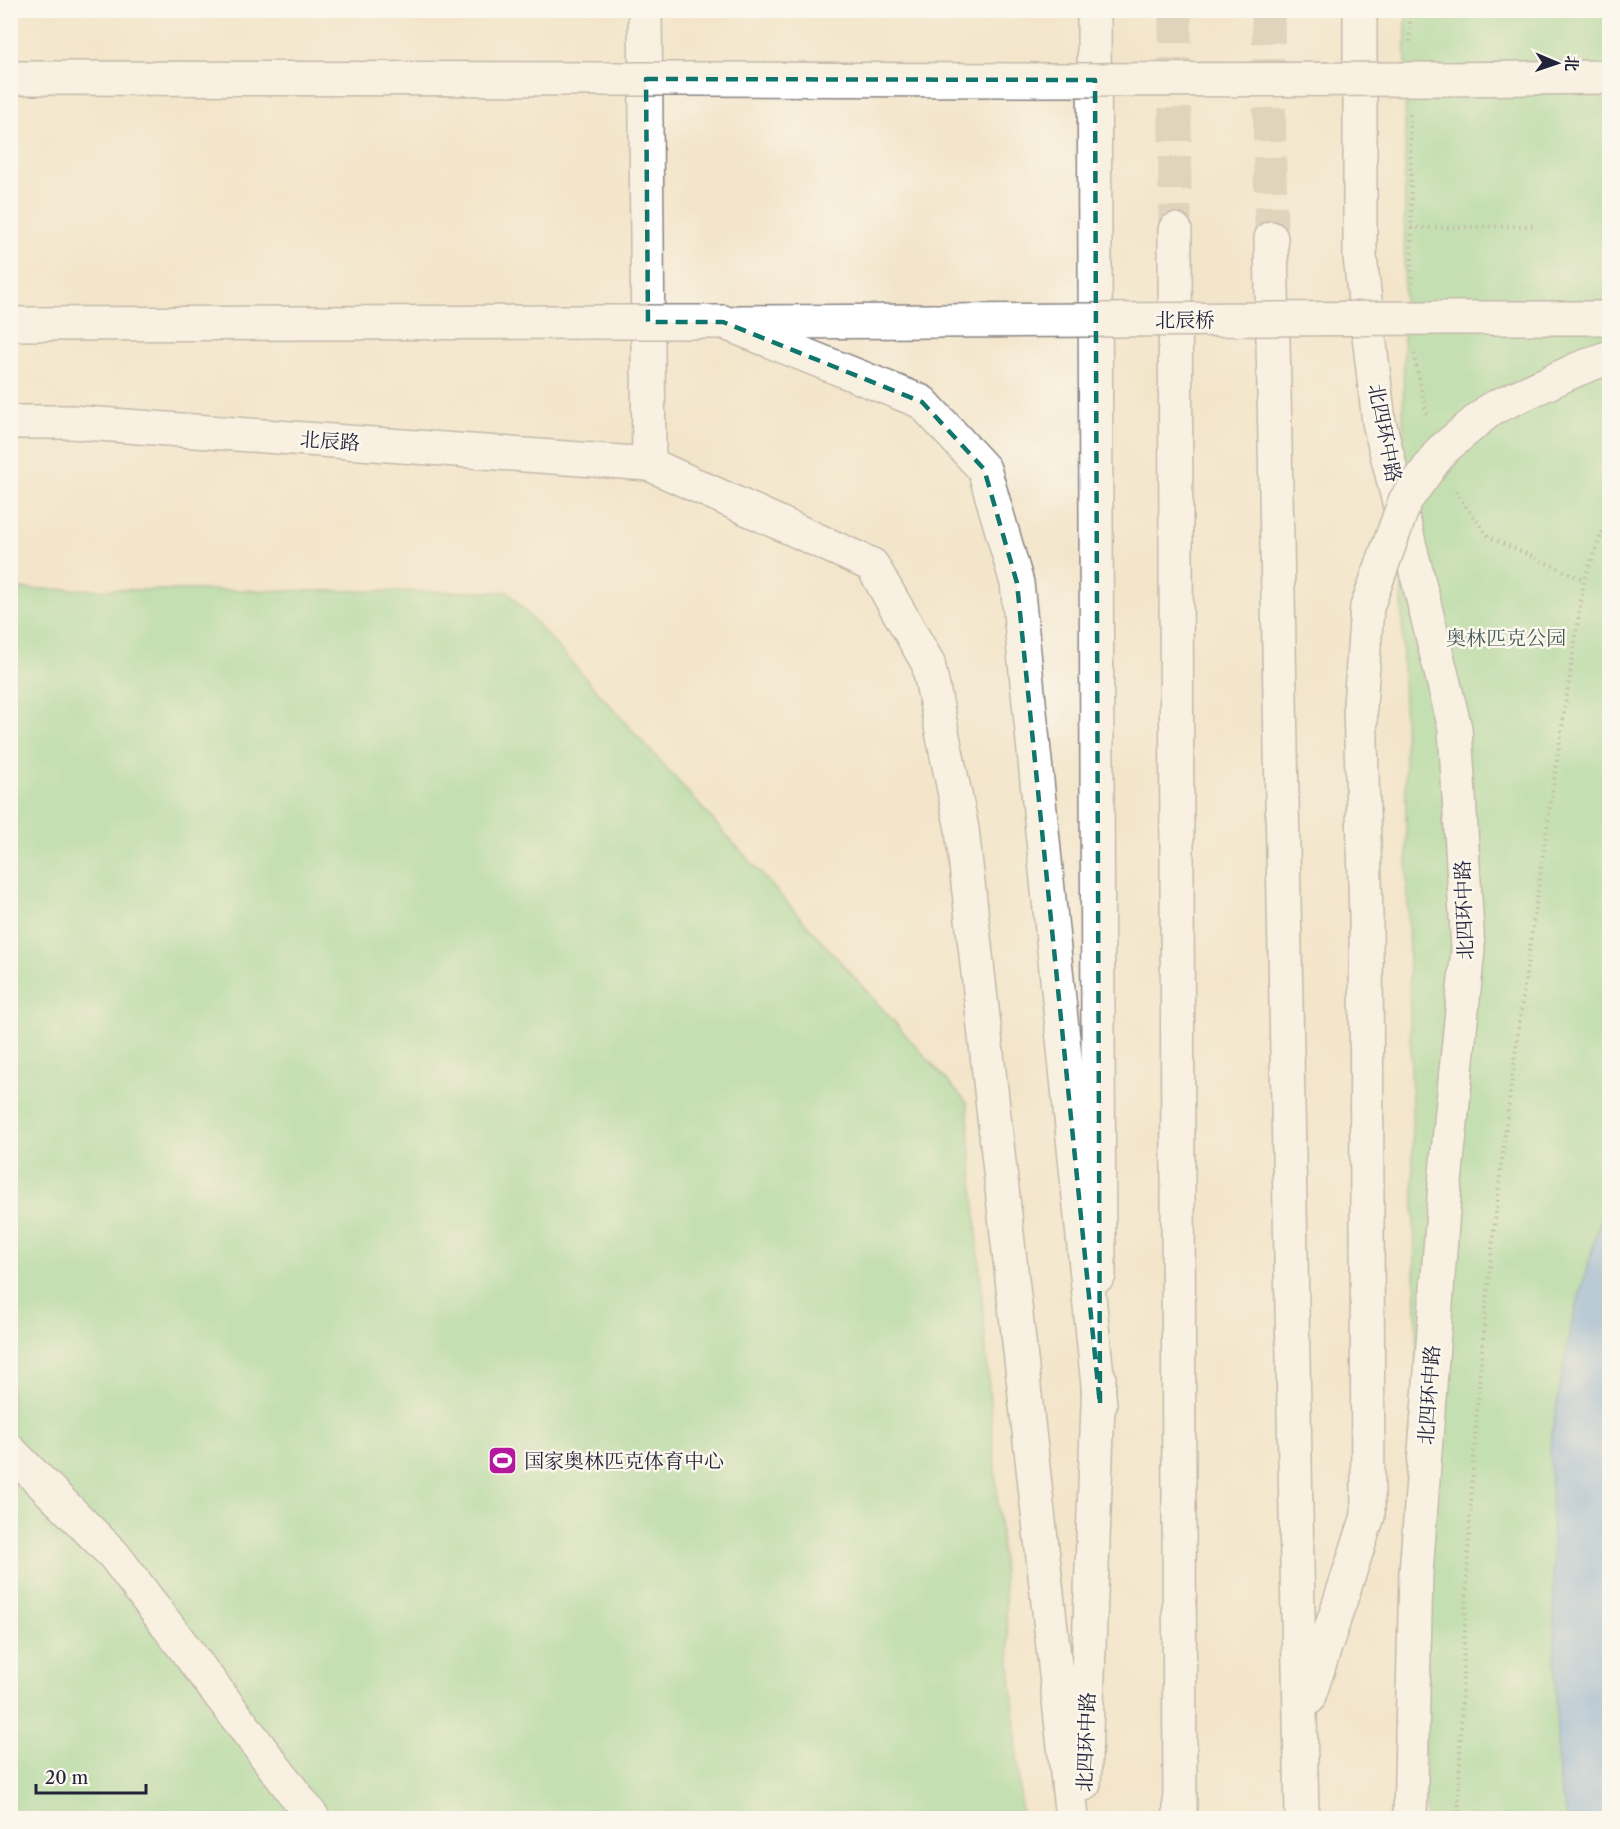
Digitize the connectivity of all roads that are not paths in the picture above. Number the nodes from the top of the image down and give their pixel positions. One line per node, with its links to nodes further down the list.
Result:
1 (645, 10): 13 (main road)
2 (1094, 10): 14 (main road, 北四环中路)
3 (1360, 10): 25 (main road, 北四环中路)
4 (1610, 77): 5 (main road, bridge)
5 (10, 78)
6 (1175, 230): 17 (main road)
7 (1271, 238): 16 (main road)
8 (1610, 318): 9 (main road, 北辰桥, bridge)
9 (723, 322): 10 (main road, 北辰桥, bridge); 14 (main road)
10 (10, 324)
11 (1610, 357): 16 (main road, bridge)
12 (10, 422): 13 (main road, 北辰路)
13 (649, 464): 19 (main road)
14 (1100, 1405): 20 (main road, 北四环中路)
15 (10, 1451): 18 (main road)
16 (1301, 1722): 23 (main road); 24 (main road)
17 (1180, 1766): 21 (main road); 22 (main road)
18 (313, 1818)
19 (1072, 1818)
20 (1083, 1818)
21 (1180, 1818)
22 (1188, 1818)
23 (1302, 1818)
24 (1318, 1818)
25 (1410, 1818)

